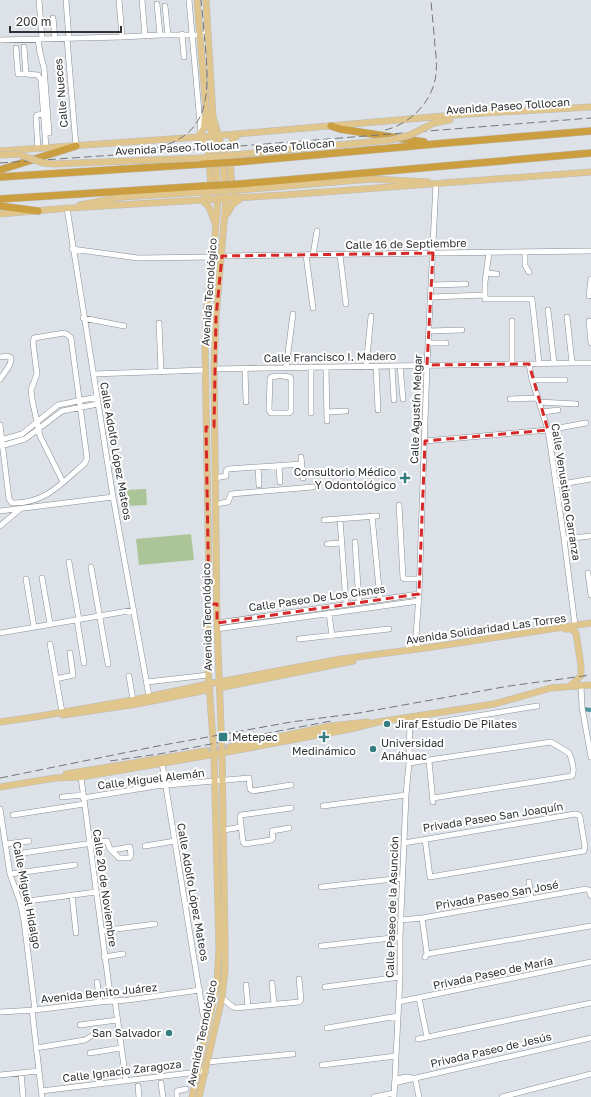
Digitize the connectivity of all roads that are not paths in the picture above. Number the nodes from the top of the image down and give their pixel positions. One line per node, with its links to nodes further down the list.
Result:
1 (39, 0): 19 (street)
2 (66, 0): 21 (street, Calle Nueces)
3 (119, 0): 18 (street)
4 (142, 0): 17 (street)
5 (189, 0): 13 (street)
6 (197, 0): 16 (main road)
7 (206, 0): 11 (main road)
8 (157, 4): 14 (street)
9 (165, 6): 15 (street)
10 (53, 18): 20 (street)
11 (208, 30): 16 (street); 27 (main road)
12 (182, 34): 13 (street); 15 (street); 25 (street)
13 (192, 34): 16 (street); 35 (street)
14 (160, 35): 15 (street); 17 (street)
15 (168, 35)
16 (200, 35): 27 (main road)
17 (145, 36): 18 (street)
18 (122, 38): 21 (street)
19 (40, 39): 20 (street); 22 (street); 33 (street)
20 (55, 39): 21 (street)
21 (68, 39): 38 (street, Calle Nueces)
22 (0, 40)
23 (24, 47): 26 (street)
24 (16, 48): 26 (street)
25 (184, 57)
26 (26, 74): 30 (street)
27 (208, 98): 29 (main road); 36 (main road)
28 (591, 108): 31 (main road, Avenida Paseo Tollocan); 43 (main road, Avenida Paseo Tollocan, bridge)
29 (206, 109): 35 (main road); 36 (main road)
30 (44, 114): 39 (street); 40 (street)
31 (331, 126): 34 (main road, Avenida Paseo Tollocan); 37 (highway)
32 (591, 131): 37 (highway, Paseo Tollocan)
33 (49, 133)
34 (241, 134): 36 (main road, Avenida Paseo Tollocan); 52 (main road)
35 (199, 135): 36 (main road, Avenida Paseo Tollocan); 38 (main road, Avenida Paseo Tollocan); 56 (main road)
36 (216, 135): 54 (main road, Avenida Tecnológico); 55 (main road, Avenida Tecnológico)
37 (446, 143): 48 (highway, Paseo Tollocan, bridge)
38 (76, 146): 40 (main road, Avenida Paseo Tollocan); 46 (highway)
39 (38, 148): 40 (main road, Avenida Paseo Tollocan); 41 (main road, Avenida Paseo Tollocan)
40 (46, 148)
41 (0, 151)
42 (591, 153): 44 (highway)
43 (0, 155)
44 (572, 155): 45 (highway); 50 (highway)
45 (591, 158)
46 (0, 170)
47 (591, 172): 49 (main road)
48 (0, 177)
49 (436, 183): 50 (main road); 52 (main road); 67 (street, Calle Agustín Melgar)
50 (240, 187): 51 (highway, bridge)
51 (204, 189): 53 (highway); 58 (main road)
52 (240, 198): 55 (main road); 61 (main road)
53 (0, 199)
54 (218, 199): 55 (main road); 56 (main road); 62 (main road, Avenida Tecnológico)
55 (226, 199): 61 (main road, Avenida Tecnológico)
56 (202, 200): 58 (main road); 62 (main road)
57 (0, 206): 59 (highway)
58 (68, 208): 59 (main road); 64 (street, Calle Adolfo López Mateos)
59 (38, 211): 60 (main road)
60 (0, 214)
61 (225, 219): 73 (main road, Avenida Tecnológico)
62 (216, 228): 72 (main road, Avenida Tecnológico)
63 (317, 230): 70 (street)
64 (72, 249): 72 (street); 91 (street, Calle Adolfo López Mateos)
65 (591, 251): 66 (street, Calle 16 de Septiembre)
66 (525, 252): 68 (street, Calle 16 de Septiembre); 76 (street)
67 (433, 253): 68 (street, Calle 16 de Septiembre); 71 (street, Calle 16 de Septiembre); 81 (street, Calle Agustín Melgar)
68 (489, 253): 77 (street)
69 (306, 255): 70 (street, Calle 16 de Septiembre); 73 (street, Calle 16 de Septiembre); 86 (street)
70 (314, 255): 71 (street, Calle 16 de Septiembre)
71 (340, 255): 85 (street)
72 (213, 256): 74 (main road, Avenida Tecnológico)
73 (222, 256): 75 (main road, Avenida Tecnológico)
74 (211, 271): 75 (main road); 118 (main road, Avenida Tecnológico)
75 (220, 272): 116 (main road, Avenida Tecnológico)
76 (529, 272)
77 (487, 273): 78 (street); 82 (street)
78 (497, 274)
79 (591, 279): 83 (street)
80 (466, 284): 81 (street)
81 (431, 285): 84 (street, Calle Agustín Melgar)
82 (485, 295): 84 (street); 102 (street)
83 (589, 296)
84 (431, 297): 97 (street, Calle Agustín Melgar)
85 (346, 304)
86 (313, 308)
87 (548, 310): 103 (street)
88 (293, 314): 114 (street)
89 (371, 316): 108 (street)
90 (567, 317): 104 (street)
91 (83, 318): 95 (street); 120 (street, Calle Adolfo López Mateos)
92 (512, 321): 105 (street)
93 (589, 321): 100 (street)
94 (159, 322): 119 (street)
95 (124, 326)
96 (462, 330): 97 (street)
97 (429, 331): 98 (street, Calle Agustín Melgar)
98 (428, 343): 99 (street); 112 (street, Calle Agustín Melgar)
99 (446, 343)
100 (591, 343)
101 (0, 357): 122 (street)
102 (539, 363): 103 (street, Calle Francisco I. Madero); 106 (street, Calle Francisco I. Madero)
103 (554, 363): 104 (street, Calle Francisco I. Madero)
104 (572, 363): 107 (street, Calle Francisco I. Madero)
105 (512, 364): 106 (street, Calle Francisco I. Madero); 112 (street, Calle Francisco I. Madero)
106 (529, 364): 123 (street, Calle Venustiano Carranza)
107 (591, 364)
108 (366, 366): 109 (street, Calle Francisco I. Madero); 113 (street, Calle Francisco I. Madero)
109 (376, 366): 110 (street, Calle Francisco I. Madero); 135 (street)
110 (392, 366): 111 (street, Calle Francisco I. Madero); 129 (street)
111 (400, 366): 112 (street, Calle Francisco I. Madero); 126 (street)
112 (427, 366): 149 (street, Calle Agustín Melgar)
113 (326, 367): 115 (street, Calle Francisco I. Madero); 138 (street)
114 (283, 368): 115 (street, Calle Francisco I. Madero); 117 (street, Calle Francisco I. Madero); 121 (street)
115 (311, 368): 140 (street)
116 (214, 369): 117 (street, Calle Francisco I. Madero); 146 (main road, Avenida Tecnológico)
117 (245, 369): 131 (street)
118 (205, 370): 119 (street); 145 (main road, Avenida Tecnológico)
119 (161, 371): 120 (street)
120 (93, 374): 125 (street, Calle Adolfo López Mateos)
121 (280, 375): 121 (street)
122 (0, 379)
123 (532, 380): 124 (street); 130 (street, Calle Venustiano Carranza)
124 (565, 380)
125 (97, 397): 128 (street); 132 (street, Calle Adolfo López Mateos)
126 (403, 399)
127 (510, 399): 130 (street)
128 (80, 400): 134 (street); 142 (street); 142 (street)
129 (394, 400)
130 (538, 400): 133 (street); 139 (street, Calle Venustiano Carranza)
131 (246, 402)
132 (98, 404): 134 (street); 163 (street, Calle Adolfo López Mateos)
133 (576, 404)
134 (81, 407): 147 (street); 158 (street)
135 (378, 410)
136 (558, 410): 139 (street)
137 (346, 411): 138 (street)
138 (327, 412): 141 (street)
139 (542, 412): 148 (street, Calle Venustiano Carranza)
140 (311, 413)
141 (327, 421)
142 (36, 422): 147 (street); 150 (street)
143 (586, 423): 148 (street)
144 (0, 425): 150 (street)
145 (206, 427): 146 (main road); 187 (main road, Avenida Tecnológico)
146 (214, 427): 155 (main road, Avenida Tecnológico)
147 (38, 430): 150 (street); 158 (street)
148 (548, 430): 149 (street); 161 (street, Calle Venustiano Carranza)
149 (425, 441): 181 (street, Calle Agustín Melgar)
150 (1, 443): 158 (street)
151 (301, 456): 152 (street)
152 (302, 464): 153 (street); 156 (street)
153 (279, 466): 154 (street); 159 (street)
154 (258, 467): 155 (street); 160 (street)
155 (215, 478): 164 (main road, Avenida Tecnológico)
156 (303, 478)
157 (591, 479): 161 (street)
158 (63, 482)
159 (280, 482)
160 (259, 485)
161 (556, 485): 172 (street, Calle Venustiano Carranza)
162 (313, 487): 164 (street)
163 (113, 497): 166 (street); 190 (street, Calle Adolfo López Mateos)
164 (216, 504): 188 (main road, Avenida Tecnológico)
165 (399, 505): 181 (street)
166 (20, 509): 167 (street); 170 (street)
167 (0, 511)
168 (340, 519): 169 (street); 174 (street); 184 (street)
169 (324, 520)
170 (0, 526)
171 (591, 536): 172 (street)
172 (564, 539): 199 (street, Calle Venustiano Carranza)
173 (355, 542): 186 (street)
174 (341, 543): 175 (street); 189 (street)
175 (327, 544)
176 (69, 562): 193 (street)
177 (91, 567): 192 (street)
178 (588, 573): 183 (street)
179 (42, 578): 196 (street)
180 (26, 579): 200 (street)
181 (420, 579): 182 (street, Calle Agustín Melgar)
182 (419, 594): 184 (street, Calle Paseo De Los Cisnes); 185 (street, Calle Agustín Melgar)
183 (591, 595)
184 (380, 599): 186 (street, Calle Paseo De Los Cisnes)
185 (419, 601): 191 (street, Calle Paseo De Los Cisnes); 205 (street, Calle Agustín Melgar)
186 (360, 602): 189 (street, Calle Paseo De Los Cisnes)
187 (209, 604): 188 (main road); 215 (main road, Avenida Tecnológico)
188 (217, 604): 197 (main road, Avenida Tecnológico)
189 (346, 604): 194 (street, Calle Paseo De Los Cisnes)
190 (134, 610): 192 (street); 218 (street, Calle Adolfo López Mateos)
191 (329, 613): 198 (street, Calle Paseo De Los Cisnes); 204 (street)
192 (101, 616): 193 (street); 213 (street)
193 (78, 620): 196 (street); 212 (street)
194 (241, 620): 197 (street, Calle Paseo De Los Cisnes); 198 (street)
195 (591, 623): 199 (main road, Avenida Solidaridad Las Torres)
196 (50, 624): 200 (street)
197 (217, 626): 198 (street, Calle Paseo De Los Cisnes); 214 (main road, Avenida Tecnológico)
198 (242, 626)
199 (575, 626): 201 (main road, Avenida Solidaridad Las Torres)
200 (34, 627): 203 (street)
201 (557, 628): 208 (main road, Avenida Solidaridad Las Torres); 221 (main road)
202 (389, 629): 204 (street)
203 (0, 633)
204 (332, 636): 206 (street)
205 (416, 636): 208 (street, Calle Agustín Melgar); 209 (street, Calle Agustín Melgar)
206 (299, 639)
207 (50, 644): 217 (street)
208 (418, 649): 209 (main road, Avenida Solidaridad Las Torres)
209 (406, 651): 211 (main road, Avenida Solidaridad Las Torres)
210 (70, 654): 217 (street)
211 (384, 654): 219 (main road, Avenida Solidaridad Las Torres); 224 (main road, Avenida Solidaridad Las Torres)
212 (84, 663)
213 (108, 664)
214 (218, 670): 215 (main road); 219 (main road, Avenida Tecnológico)
215 (208, 672): 218 (street); 223 (main road, Avenida Tecnológico)
216 (129, 676): 226 (street)
217 (56, 679): 228 (street)
218 (147, 682): 225 (street, Calle Adolfo López Mateos)
219 (219, 682): 223 (main road, Avenida Solidaridad Las Torres); 236 (main road, Avenida Tecnológico)
220 (591, 685): 222 (main road)
221 (570, 686): 222 (main road); 230 (main road)
222 (581, 686): 238 (street)
223 (207, 687): 225 (main road, Avenida Solidaridad Las Torres); 229 (main road, Avenida Solidaridad Las Torres); 237 (main road, Avenida Tecnológico)
224 (224, 687)
225 (149, 696): 226 (main road, Avenida Solidaridad Las Torres)
226 (133, 700): 228 (main road, Avenida Solidaridad Las Torres)
227 (537, 706): 233 (street)
228 (62, 712): 229 (main road, Avenida Solidaridad Las Torres)
229 (35, 717): 231 (main road, Avenida Solidaridad Las Torres)
230 (410, 717): 232 (main road); 233 (street, Calle Paseo de la Asunción)
231 (0, 722)
232 (378, 722): 234 (main road); 236 (main road)
233 (410, 727): 241 (street, Calle Paseo de la Asunción)
234 (230, 747)
235 (206, 751): 243 (main road)
236 (222, 754): 237 (main road); 245 (main road, Avenida Tecnológico)
237 (214, 755): 240 (main road); 244 (main road, Avenida Tecnológico)
238 (591, 757)
239 (429, 761): 239 (street); 241 (street)
240 (162, 763): 242 (main road); 247 (street, Calle Adolfo López Mateos)
241 (409, 763): 249 (street, Calle Paseo de la Asunción)
242 (80, 777): 243 (main road); 251 (street, Calle 20 de Noviembre)
243 (55, 778): 248 (main road)
244 (215, 781): 245 (street, Calle Miguel Alemán); 247 (street, Calle Miguel Alemán); 308 (main road, Avenida Tecnológico)
245 (222, 781): 246 (street, Calle Miguel Alemán); 258 (main road, Avenida Tecnológico)
246 (292, 785)
247 (164, 786): 251 (street, Calle Miguel Alemán); 261 (street, Calle Adolfo López Mateos)
248 (0, 787)
249 (406, 795): 252 (street); 263 (street, Calle Paseo de la Asunción)
250 (62, 797): 251 (street, Calle Miguel Alemán)
251 (83, 799): 255 (street); 262 (street, Calle 20 de Noviembre)
252 (323, 806)
253 (290, 808): 256 (street)
254 (0, 809): 264 (street, Calle Miguel Hidalgo)
255 (13, 815)
256 (241, 827): 257 (street); 258 (street)
257 (288, 828)
258 (224, 830): 296 (main road, Avenida Tecnológico)
259 (425, 839): 259 (street, Privada Paseo San Joaquín); 263 (street, Privada Paseo San Joaquín)
260 (29, 841): 264 (street)
261 (175, 841): 265 (street); 295 (street, Calle Adolfo López Mateos)
262 (89, 843): 266 (street); 267 (street); 273 (street, Calle 20 de Noviembre)
263 (404, 843): 270 (street, Calle Paseo de la Asunción)
264 (6, 844): 269 (street, Calle Miguel Hidalgo)
265 (145, 846)
266 (112, 850): 266 (street)
267 (23, 853)
268 (75, 865): 269 (street)
269 (10, 874): 277 (street, Calle Miguel Hidalgo)
270 (403, 878): 272 (street); 279 (street, Calle Paseo de la Asunción)
271 (529, 882): 276 (street)
272 (321, 886)
273 (96, 892): 274 (street); 282 (street, Calle 20 de Noviembre)
274 (72, 895): 277 (street); 283 (street)
275 (591, 896): 276 (street, Privada Paseo San José)
276 (531, 899): 278 (street, Privada Paseo San José)
277 (20, 902): 304 (street, Calle Miguel Hidalgo)
278 (422, 918): 279 (street, Privada Paseo San José); 281 (street)
279 (401, 920): 284 (street, Calle Paseo de la Asunción)
280 (155, 924): 282 (street)
281 (591, 926)
282 (101, 931): 287 (street, Calle 20 de Noviembre)
283 (76, 934)
284 (400, 937): 285 (street); 289 (street, Calle Paseo de la Asunción)
285 (322, 946)
286 (124, 954): 287 (street)
287 (104, 956): 298 (street, Calle 20 de Noviembre)
288 (591, 962): 297 (street, Privada Paseo de María)
289 (400, 977): 294 (street); 300 (street, Calle Paseo de la Asunción)
290 (299, 979): 302 (street)
291 (97, 982): 299 (street)
292 (272, 983): 302 (street)
293 (246, 985): 303 (street)
294 (325, 987)
295 (200, 990): 298 (street, Avenida Benito Juárez); 308 (street, Calle Adolfo López Mateos)
296 (222, 998): 303 (street); 320 (main road, Avenida Tecnológico)
297 (419, 998): 300 (street, Privada Paseo de María); 312 (street)
298 (113, 1001): 299 (street, Avenida Benito Juárez); 307 (street, Calle 20 de Noviembre)
299 (100, 1002): 304 (street, Avenida Benito Juárez)
300 (398, 1002): 306 (street, Calle Paseo de la Asunción)
301 (591, 1003): 312 (street)
302 (274, 1004): 303 (street)
303 (248, 1007)
304 (34, 1010): 305 (street, Avenida Benito Juárez); 315 (street, Calle Miguel Hidalgo)
305 (0, 1012)
306 (398, 1016): 310 (street); 319 (street, Calle Paseo de la Asunción)
307 (117, 1020): 309 (street); 316 (street, Calle 20 de Noviembre)
308 (208, 1024): 325 (main road, Avenida Tecnológico)
309 (80, 1025)
310 (326, 1028)
311 (93, 1035): 315 (street)
312 (427, 1037): 314 (street)
313 (591, 1038): 328 (street, Privada Paseo de Jesús)
314 (418, 1039)
315 (36, 1048): 322 (street, Calle Miguel Hidalgo)
316 (122, 1048): 317 (street); 329 (street, Calle 20 de Noviembre)
317 (90, 1053)
318 (293, 1054): 320 (street)
319 (396, 1056): 321 (street); 330 (street, Calle Paseo de la Asunción)
320 (208, 1061): 323 (main road, Avenida Tecnológico)
321 (322, 1066)
322 (39, 1071): 324 (street); 334 (street, Calle Miguel Hidalgo)
323 (206, 1071): 325 (street, Calle Ignacio Zaragoza); 341 (main road, Avenida Tecnológico)
324 (22, 1072): 327 (street); 336 (street)
325 (197, 1072): 329 (street, Calle Ignacio Zaragoza); 340 (main road, Avenida Tecnológico)
326 (591, 1074): 344 (street)
327 (0, 1075)
328 (414, 1078): 330 (street, Privada Paseo de Jesús); 343 (street)
329 (126, 1081): 334 (street, Calle Ignacio Zaragoza)
330 (395, 1081): 335 (street, Calle Paseo de la Asunción)
331 (161, 1084): 338 (street)
332 (138, 1086): 337 (street)
333 (186, 1089): 339 (street)
334 (41, 1094)
335 (394, 1095): 342 (street)
336 (23, 1096)
337 (139, 1097)
338 (163, 1097)
339 (177, 1097)
340 (192, 1097)
341 (199, 1097)
342 (374, 1097)
343 (419, 1097)
344 (502, 1097)

